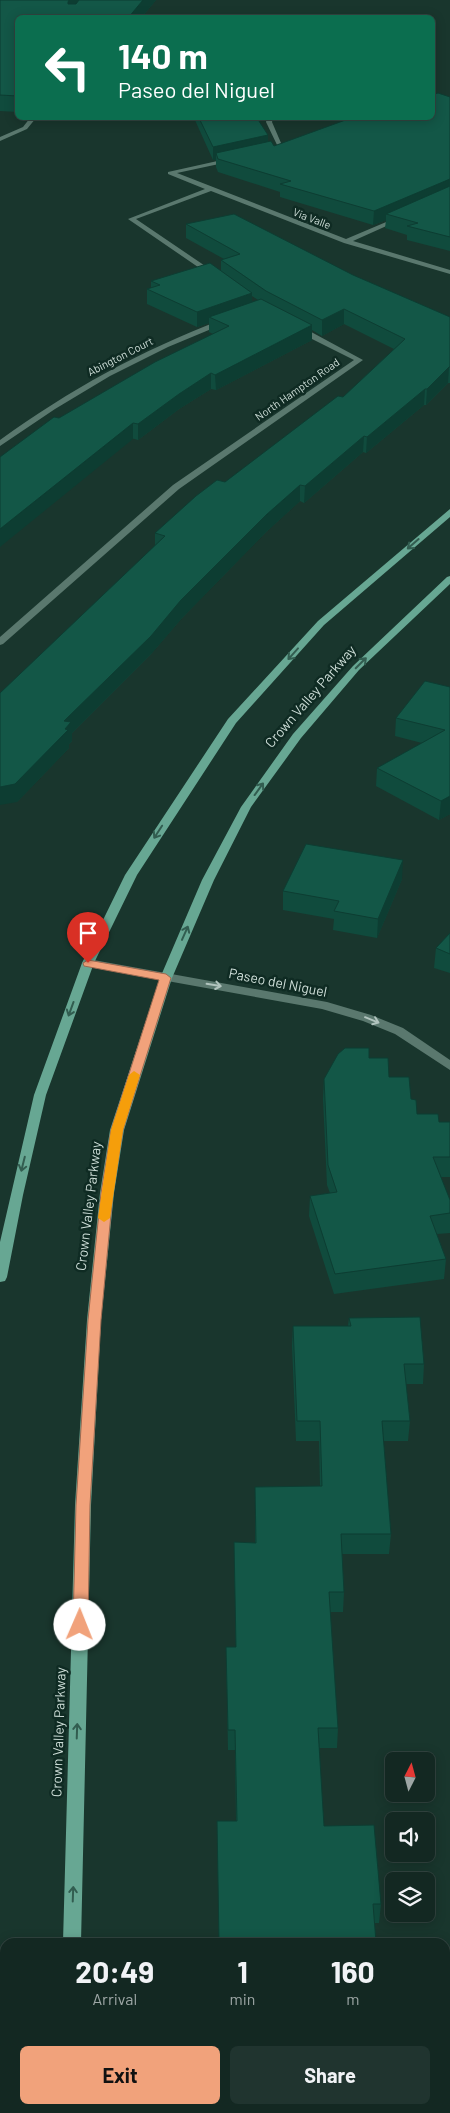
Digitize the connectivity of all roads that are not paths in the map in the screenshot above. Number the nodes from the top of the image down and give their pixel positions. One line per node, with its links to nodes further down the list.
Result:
1 (32, 120): 3 (street)
2 (270, 120): 5 (street)
3 (0, 139)
4 (291, 146): 5 (street)
5 (282, 149): 6 (street)
6 (272, 151)
7 (235, 159): 8 (street, Via Valle)
8 (211, 189): 10 (street, Via Valle); 12 (street)
9 (410, 214): 10 (street)
10 (346, 242): 11 (street, Via Valle)
11 (450, 272)
12 (221, 281)
13 (234, 318): 15 (street, Abington Court)
14 (288, 323): 18 (street, North Hampton Road)
15 (0, 444)
16 (450, 512): 19 (main road, one-way to 19)
17 (450, 579): 20 (main road, Crown Valley Parkway, one-way to 17)
18 (0, 642)
19 (88, 963): 20 (street, Paseo del Niguel); 22 (main road, one-way to 22)
20 (166, 978): 21 (street, Paseo del Niguel, one-way to 21); 23 (main road, Crown Valley Parkway, one-way to 20)
21 (450, 1066)
22 (0, 1277)
23 (72, 1938)

